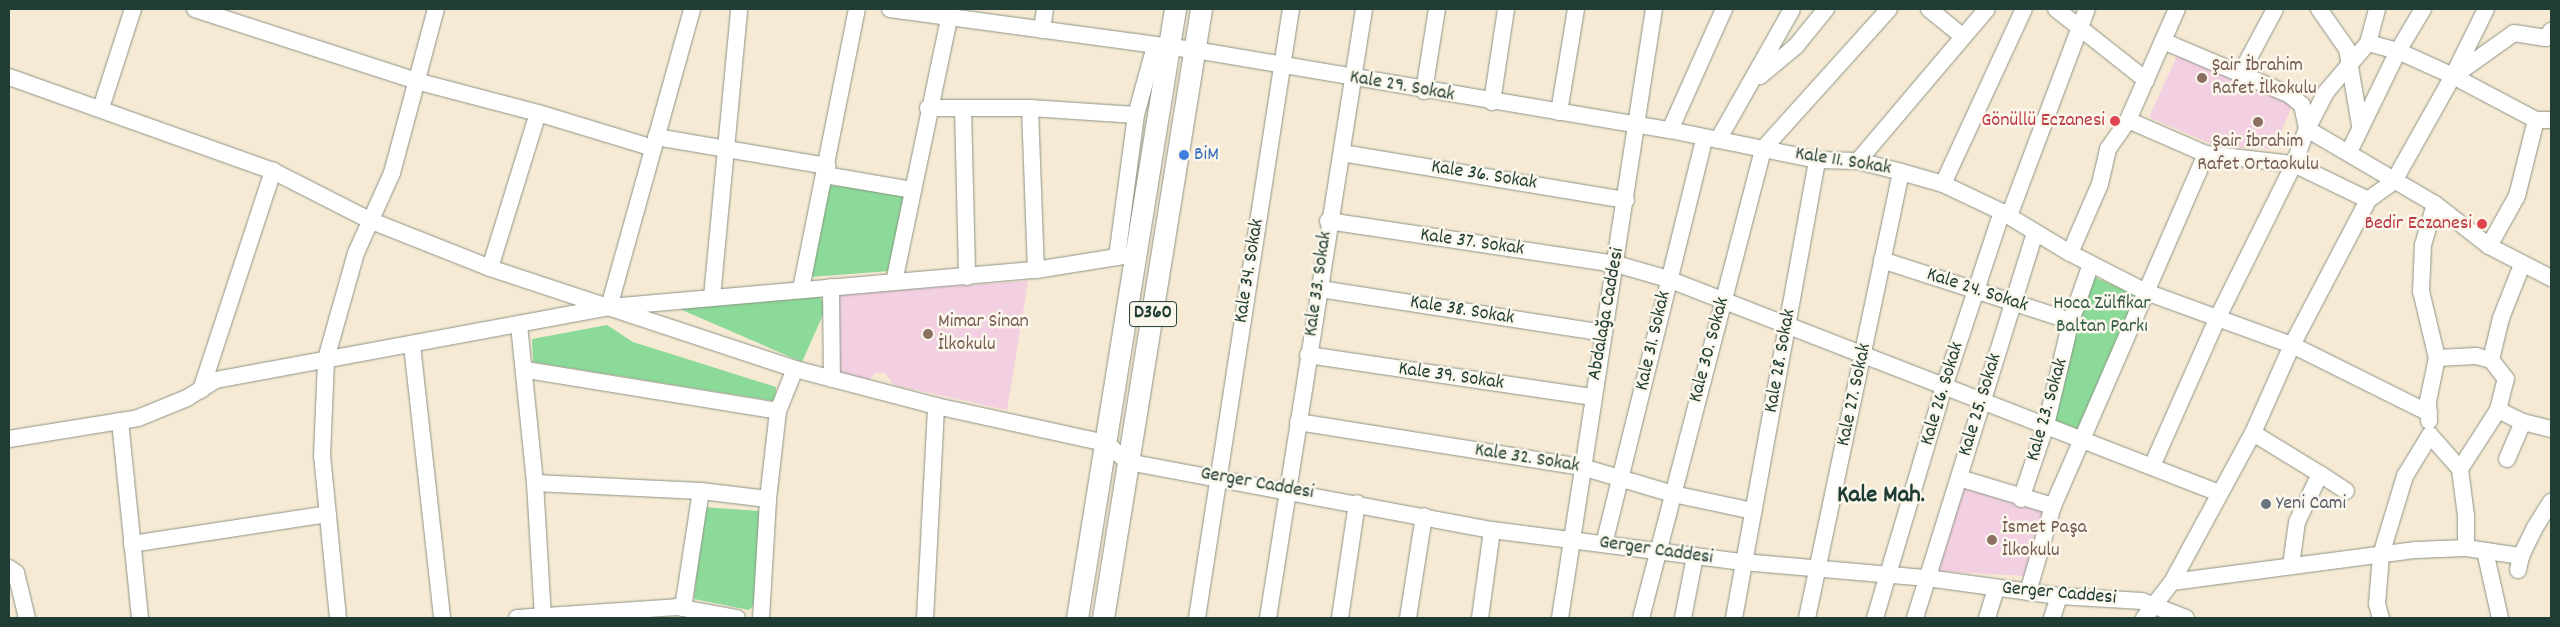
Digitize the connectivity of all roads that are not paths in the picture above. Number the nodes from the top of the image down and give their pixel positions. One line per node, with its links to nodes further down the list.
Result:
1 (133, 9): 53 (street)
2 (196, 9): 49 (street)
3 (436, 9): 49 (street)
4 (692, 9): 67 (street)
5 (739, 9): 68 (street)
6 (857, 9): 76 (street)
7 (890, 9): 32 (street, Kale 29. Sokak)
8 (1045, 9): 34 (street)
9 (1175, 9): 39 (main road, D360)
10 (1201, 9): 40 (main road, D360)
11 (1291, 9): 43 (street, Kale 34. Sokak)
12 (1364, 9): 47 (street, Kale 33. Sokak)
13 (1437, 9): 51 (street)
14 (1506, 9): 52 (street)
15 (1576, 9): 57 (street)
16 (1654, 9): 62 (street, Abdalağa Caddesi)
17 (1724, 9): 65 (street)
18 (1792, 9): 50 (street, Kale 31. Sokak)
19 (1826, 9): 50 (street)
20 (1890, 9): 69 (street)
21 (1929, 9): 36 (street)
22 (1987, 9): 36 (street)
23 (2024, 9): 80 (street)
24 (2056, 9): 33 (street)
25 (2087, 9): 33 (street, Kale 26. Sokak)
26 (2177, 9): 37 (street)
27 (2275, 9): 44 (street)
28 (2319, 9): 42 (street)
29 (2377, 9): 38 (street)
30 (2423, 9): 41 (street)
31 (2486, 9): 45 (street)
32 (950, 12): 34 (street, Kale 29. Sokak); 54 (street)
33 (2080, 26): 48 (street); 85 (street, Kale 26. Sokak)
34 (1042, 30): 39 (street, Kale 29. Sokak)
35 (2551, 31): 45 (street)
36 (1961, 35): 74 (street)
37 (2163, 41): 44 (street); 48 (street)
38 (2368, 43): 41 (street); 42 (street)
39 (1162, 47): 40 (street, Kale 29. Sokak); 59 (street); 91 (main road, D360)
40 (1194, 50): 43 (street, Kale 29. Sokak); 145 (main road, D360)
41 (2398, 52): 45 (street); 63 (street)
42 (2351, 65): 63 (street); 64 (street)
43 (1282, 66): 47 (street, Kale 29. Sokak); 150 (street, Kale 34. Sokak)
44 (2241, 74): 64 (street)
45 (2453, 76): 61 (street); 79 (street)
46 (9, 77): 53 (street)
47 (1354, 78): 51 (street, Kale 29. Sokak); 71 (street, Kale 33. Sokak)
48 (2146, 80): 60 (street)
49 (416, 81): 58 (street); 86 (street)
50 (1753, 82): 66 (street, Kale 31. Sokak)
51 (1424, 90): 52 (street, Kale 29. Sokak)
52 (1492, 102): 57 (street, Kale 29. Sokak)
53 (101, 108): 77 (street)
54 (928, 108): 55 (street); 81 (street)
55 (962, 108): 56 (street); 98 (street)
56 (1030, 108): 59 (street); 97 (street)
57 (1559, 112): 62 (street, Kale 29. Sokak)
58 (538, 113): 67 (street); 96 (street)
59 (1136, 115): 91 (street)
60 (2128, 120): 72 (street); 90 (street)
61 (2544, 120): 89 (street)
62 (1635, 126): 65 (street, Kale 11. Sokak); 82 (street, Abdalağa Caddesi)
63 (2360, 127): 70 (street)
64 (2307, 129): 70 (street); 75 (street)
65 (1670, 130): 66 (street, Kale 11. Sokak)
66 (1711, 140): 69 (street, Kale 11. Sokak); 100 (street, Kale 31. Sokak)
67 (655, 142): 68 (street); 110 (street)
68 (726, 149): 76 (street); 107 (street)
69 (1763, 149): 73 (street, Kale 11. Sokak); 108 (street, Kale 30. Sokak)
70 (2350, 152): 79 (street)
71 (1342, 153): 82 (street, Kale 36. Sokak); 87 (street, Kale 33. Sokak)
72 (2206, 154): 75 (street); 106 (street)
73 (1817, 160): 74 (street, Kale 11. Sokak); 114 (street, Kale 28. Sokak)
74 (1858, 161): 78 (street, Kale 11. Sokak)
75 (2294, 164): 83 (street); 111 (street)
76 (827, 171): 81 (street); 103 (street)
77 (273, 172): 86 (street); 127 (street)
78 (1901, 172): 80 (street, Kale 11. Sokak); 92 (street, Kale 27. Sokak)
79 (2394, 181): 83 (street); 84 (street)
80 (1942, 184): 85 (street, Kale 11. Sokak)
81 (912, 190): 101 (street)
82 (1626, 200): 93 (street, Abdalağa Caddesi)
83 (2368, 200): 117 (street)
84 (2435, 204): 89 (street); 120 (street)
85 (2005, 214): 88 (street, Kale 11. Sokak); 105 (street, Kale 26. Sokak)
86 (369, 220): 96 (street); 121 (street)
87 (1328, 221): 93 (street, Kale 37. Sokak); 104 (street, Kale 33. Sokak)
88 (2035, 232): 90 (street, Kale 11. Sokak); 109 (street, Kale 25. Sokak)
89 (2489, 246): 95 (street)
90 (2070, 252): 94 (street, Kale 11. Sokak)
91 (1126, 255): 97 (street); 143 (main road, D360)
92 (1882, 260): 105 (street, Kale 24. Sokak); 119 (street, Kale 27. Sokak)
93 (1616, 264): 100 (street, Kale 37. Sokak); 115 (street, Abdalağa Caddesi)
94 (2091, 264): 106 (street, Kale 11. Sokak); 112 (street, Kale 23. Sokak)
95 (2522, 265): 99 (street); 122 (street)
96 (490, 268): 110 (street)
97 (1036, 270): 98 (street)
98 (967, 277): 101 (street)
99 (2551, 278)
100 (1668, 279): 108 (street, Kale 37. Sokak); 151 (street, Kale 31. Sokak)
101 (894, 282): 102 (street)
102 (831, 287): 103 (street); 125 (street)
103 (801, 289): 107 (street)
104 (1320, 289): 115 (street, Kale 38. Sokak); 118 (street, Kale 33. Sokak)
105 (1977, 290): 109 (street, Kale 24. Sokak); 126 (street, Kale 26. Sokak)
106 (2146, 292): 111 (street, Kale 11. Sokak); 142 (street)
107 (712, 297): 110 (street)
108 (1723, 300): 114 (street, Kale 37. Sokak); 158 (street, Kale 30. Sokak)
109 (2012, 303): 112 (street, Kale 24. Sokak); 129 (street, Kale 25. Sokak)
110 (609, 307): 113 (street); 123 (street)
111 (2217, 319): 117 (street, Kale 11. Sokak); 146 (street)
112 (2071, 321): 137 (street, Kale 23. Sokak)
113 (519, 325): 116 (street); 124 (street)
114 (1787, 327): 119 (street, Kale 37. Sokak); 164 (street, Kale 28. Sokak)
115 (1604, 333): 128 (street, Abdalağa Caddesi)
116 (412, 345): 121 (street); 191 (street)
117 (2292, 345): 133 (street, Kale 11. Sokak); 139 (street)
118 (1308, 355): 128 (street, Kale 39. Sokak); 135 (street, Kale 33. Sokak)
119 (1863, 356): 126 (street, Kale 37. Sokak); 179 (street, Kale 27. Sokak)
120 (2437, 358): 122 (street); 133 (street)
121 (326, 359): 127 (street); 165 (street)
122 (2491, 360): 131 (street)
123 (795, 369): 125 (street); 132 (street)
124 (526, 370): 132 (street); 153 (street)
125 (832, 379): 130 (street)
126 (1944, 387): 129 (street, Kale 37. Sokak); 180 (street, Kale 26. Sokak)
127 (201, 390): 134 (street)
128 (1593, 397): 147 (street, Abdalağa Caddesi)
129 (1982, 400): 137 (street, Kale 37. Sokak); 152 (street, Kale 25. Sokak)
130 (936, 406): 143 (street); 196 (street)
131 (2498, 410): 136 (street); 148 (street)
132 (778, 411): 159 (street)
133 (2429, 413): 140 (street)
134 (120, 421): 141 (street); 169 (street)
135 (1298, 422): 147 (street, Kale 32. Sokak); 154 (street, Kale 33. Sokak)
136 (2523, 422): 138 (street); 144 (street)
137 (2046, 425): 142 (street, Kale 37. Sokak); 160 (street, Kale 23. Sokak)
138 (2551, 429)
139 (2253, 433): 149 (street); 157 (street)
140 (2430, 435): 148 (street); 174 (street)
141 (9, 439)
142 (2082, 439): 146 (street, Kale 37. Sokak); 163 (street)
143 (1106, 443): 145 (street); 197 (main road, D360)
144 (2507, 459)
145 (1128, 462): 150 (street, Gerger Caddesi); 198 (main road, D360)
146 (2152, 466): 157 (street, Kale 37. Sokak)
147 (1582, 467): 151 (street, Kale 32. Sokak); 168 (street, Abdalağa Caddesi)
148 (2460, 469): 171 (street)
149 (2320, 474): 155 (street); 177 (street)
150 (1218, 477): 154 (street, Gerger Caddesi); 199 (street, Kale 34. Sokak)
151 (1622, 478): 158 (street, Kale 32. Sokak); 170 (street, Kale 31. Sokak)
152 (1959, 478): 160 (street); 181 (street, Kale 25. Sokak)
153 (535, 482): 156 (street); 193 (street)
154 (1289, 490): 162 (street, Gerger Caddesi); 200 (street, Kale 33. Sokak)
155 (2346, 490)
156 (701, 491): 159 (street); 187 (street)
157 (2220, 493): 182 (street)
158 (1673, 494): 164 (street, Kale 32. Sokak); 172 (street, Kale 30. Sokak)
159 (768, 499): 195 (street)
160 (2021, 499): 163 (street)
161 (2551, 502): 173 (street)
162 (1356, 503): 166 (street, Gerger Caddesi); 201 (street)
163 (2053, 506): 184 (street)
164 (1753, 511): 176 (street, Kale 28. Sokak)
165 (328, 514): 169 (street); 190 (street)
166 (1424, 516): 167 (street, Gerger Caddesi); 202 (street)
167 (1492, 530): 168 (street, Gerger Caddesi); 203 (street)
168 (1572, 539): 170 (street, Gerger Caddesi); 204 (street, Abdalağa Caddesi)
169 (132, 544): 189 (street)
170 (1604, 544): 172 (street, Gerger Caddesi)
171 (2466, 548): 173 (street); 174 (street)
172 (1659, 550): 175 (street, Gerger Caddesi); 205 (street, Kale 30. Sokak)
173 (2484, 552): 216 (street)
174 (2381, 554): 177 (street); 215 (street)
175 (1695, 556): 176 (street, Gerger Caddesi); 206 (street)
176 (1743, 562): 179 (street, Gerger Caddesi); 207 (street, Kale 28. Sokak)
177 (2290, 566): 182 (street)
178 (9, 568): 188 (street)
179 (1818, 570): 180 (street, Gerger Caddesi); 208 (street, Kale 27. Sokak)
180 (1888, 577): 181 (street, Gerger Caddesi); 209 (street, Kale 26. Sokak)
181 (1928, 578): 183 (street, Gerger Caddesi); 210 (street, Kale 25. Sokak)
182 (2172, 582): 186 (street)
183 (1996, 589): 184 (street, Gerger Caddesi); 211 (street)
184 (2028, 592): 185 (street, Gerger Caddesi)
185 (2059, 596): 186 (street, Gerger Caddesi); 212 (street)
186 (2155, 605): 213 (street); 214 (street, Gerger Caddesi)
187 (683, 608): 193 (street); 194 (street)
188 (27, 618)
189 (140, 618)
190 (338, 618)
191 (442, 618)
192 (517, 618): 193 (street)
193 (543, 618)
194 (737, 618)
195 (761, 618)
196 (925, 618)
197 (1077, 618)
198 (1103, 618)
199 (1197, 618)
200 (1268, 618)
201 (1340, 618)
202 (1408, 618)
203 (1480, 618)
204 (1560, 618)
205 (1641, 618)
206 (1683, 618)
207 (1734, 618)
208 (1807, 618)
209 (1875, 618)
210 (1915, 618)
211 (1986, 618)
212 (2052, 618)
213 (2144, 618)
214 (2186, 618)
215 (2381, 618)
216 (2500, 618)

